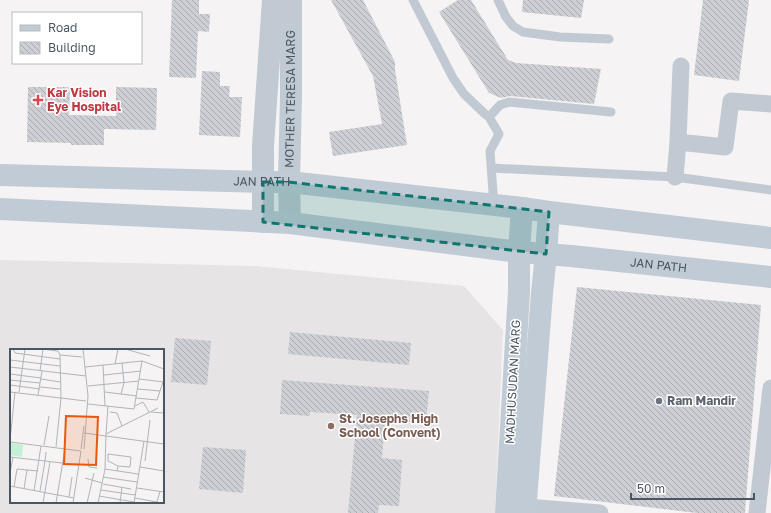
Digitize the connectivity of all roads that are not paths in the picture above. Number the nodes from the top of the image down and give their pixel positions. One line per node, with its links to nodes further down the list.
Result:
1 (273, 0): 14 (street, MOTHER TERESA MARG)
2 (290, 0): 15 (street, MOTHER TERESA MARG)
3 (413, 0): 9 (lane)
4 (498, 0): 5 (lane)
5 (609, 39)
6 (681, 66): 10 (street)
7 (771, 104): 10 (street)
8 (611, 112): 9 (lane)
9 (489, 117): 11 (lane)
10 (678, 142): 13 (street)
11 (492, 168): 13 (lane); 17 (lane)
12 (0, 175): 14 (main road, JAN PATH)
13 (675, 177): 16 (lane)
14 (263, 182): 15 (main road, JAN PATH); 21 (street, MOTHER TERESA MARG)
15 (290, 182): 17 (main road, JAN PATH); 22 (street, MOTHER TERESA MARG)
16 (771, 190)
17 (494, 206): 18 (main road, JAN PATH)
18 (522, 208): 20 (main road, JAN PATH); 24 (main road, MADHUSUDAN MARG)
19 (0, 209): 21 (main road)
20 (549, 212): 23 (main road); 25 (main road, MADHUSUDAN MARG)
21 (263, 222): 22 (main road)
22 (290, 223): 24 (main road)
23 (771, 238)
24 (519, 252): 25 (main road, JAN PATH); 28 (main road, MADHUSUDAN MARG)
25 (546, 254): 26 (main road, JAN PATH); 28 (main road, MADHUSUDAN MARG)
26 (771, 277)
27 (771, 388): 30 (street)
28 (519, 511): 29 (street)
29 (600, 513)
30 (757, 513)

